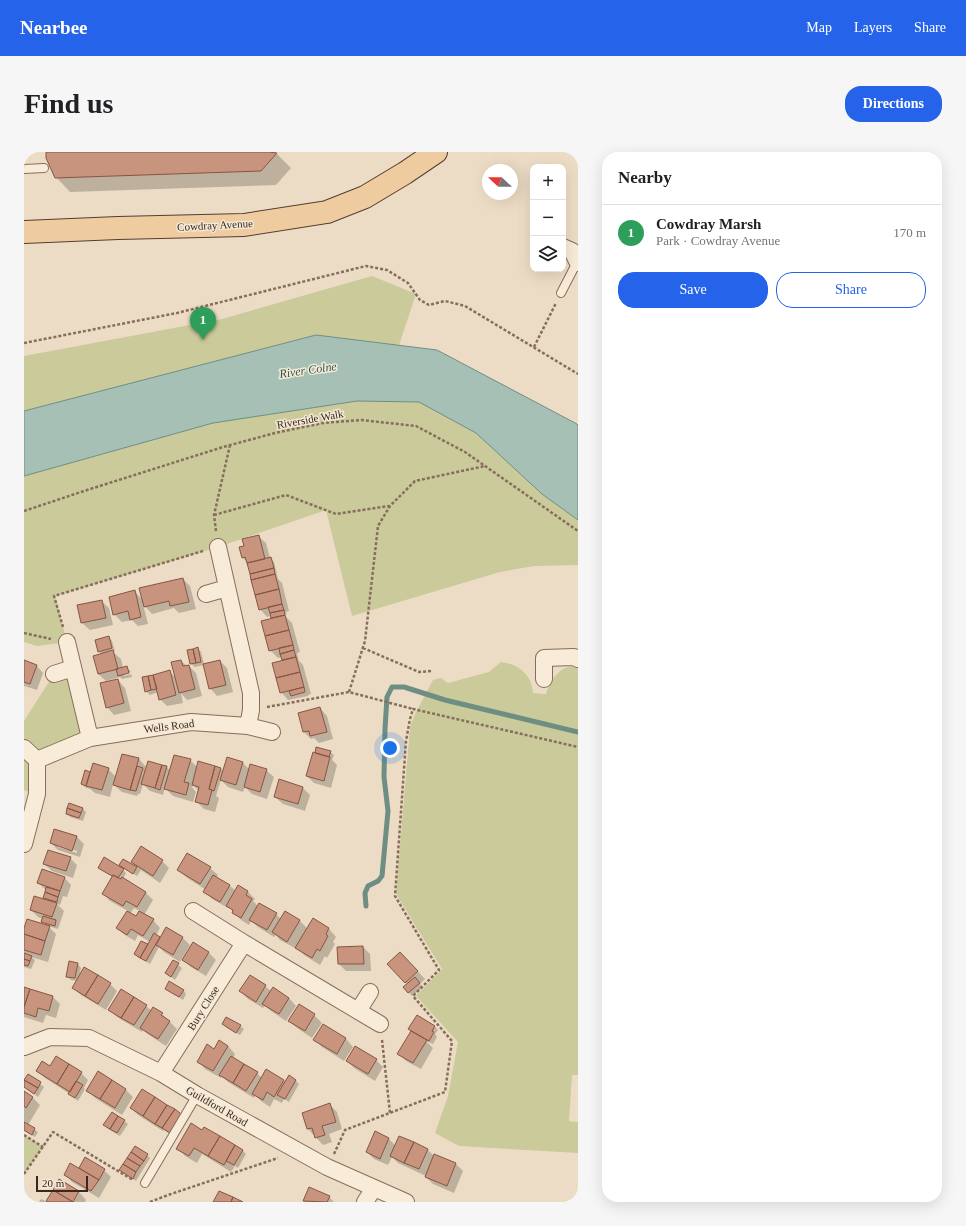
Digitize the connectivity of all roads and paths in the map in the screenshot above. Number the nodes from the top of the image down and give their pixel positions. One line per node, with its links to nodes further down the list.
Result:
1 (436, 152): 4 (main road, Cowdray Avenue)
2 (44, 168): 3 (lane)
3 (24, 169)
4 (24, 232)
5 (566, 248): 6 (street)
6 (578, 262): 7 (lane)
7 (561, 293): 9 (path)
8 (24, 343): 9 (path)
9 (534, 347): 10 (path)
10 (578, 374)
11 (230, 446): 12 (path, Riverside Walk); 14 (path, Riverside Walk); 15 (path)
12 (485, 466): 13 (path); 16 (path, Riverside Walk)
13 (390, 506): 15 (path); 22 (path)
14 (24, 511)
15 (214, 515): 17 (path)
16 (578, 531)
17 (218, 547): 18 (street); 21 (path)
18 (227, 588): 19 (street); 30 (street)
19 (206, 594)
20 (24, 633): 21 (path)
21 (67, 642): 24 (street)
22 (363, 648): 25 (path); 28 (path)
23 (578, 659): 27 (street)
24 (73, 668): 26 (street); 33 (street)
25 (432, 671)
26 (54, 674)
27 (544, 679)
28 (349, 692): 29 (path); 30 (path)
29 (413, 709): 34 (path); 46 (path)
30 (251, 710): 31 (street)
31 (248, 726): 32 (street, Wells Road); 33 (street, Wells Road)
32 (272, 732)
33 (90, 738): 36 (street, Wells Road)
34 (578, 747)
35 (24, 748): 36 (street)
36 (37, 760): 37 (street)
37 (24, 844)
38 (193, 911): 39 (street)
39 (244, 943): 41 (street); 44 (street, Bury Close)
40 (370, 992): 41 (street)
41 (358, 1011): 42 (street)
42 (380, 1024): 46 (path)
43 (24, 1047): 44 (street, Guildford Road)
44 (161, 1073): 45 (street, Guildford Road)
45 (197, 1095): 50 (street, Guildford Road); 52 (lane)
46 (390, 1113): 50 (path)
47 (24, 1135): 48 (path)
48 (42, 1147): 51 (path); 52 (path)
49 (279, 1158): 54 (path)
50 (327, 1167): 53 (street, Guildford Road)
51 (24, 1174)
52 (140, 1183)
53 (374, 1188): 55 (street); 56 (street, Guildford Road)
54 (150, 1202)
55 (365, 1202)
56 (406, 1202)

